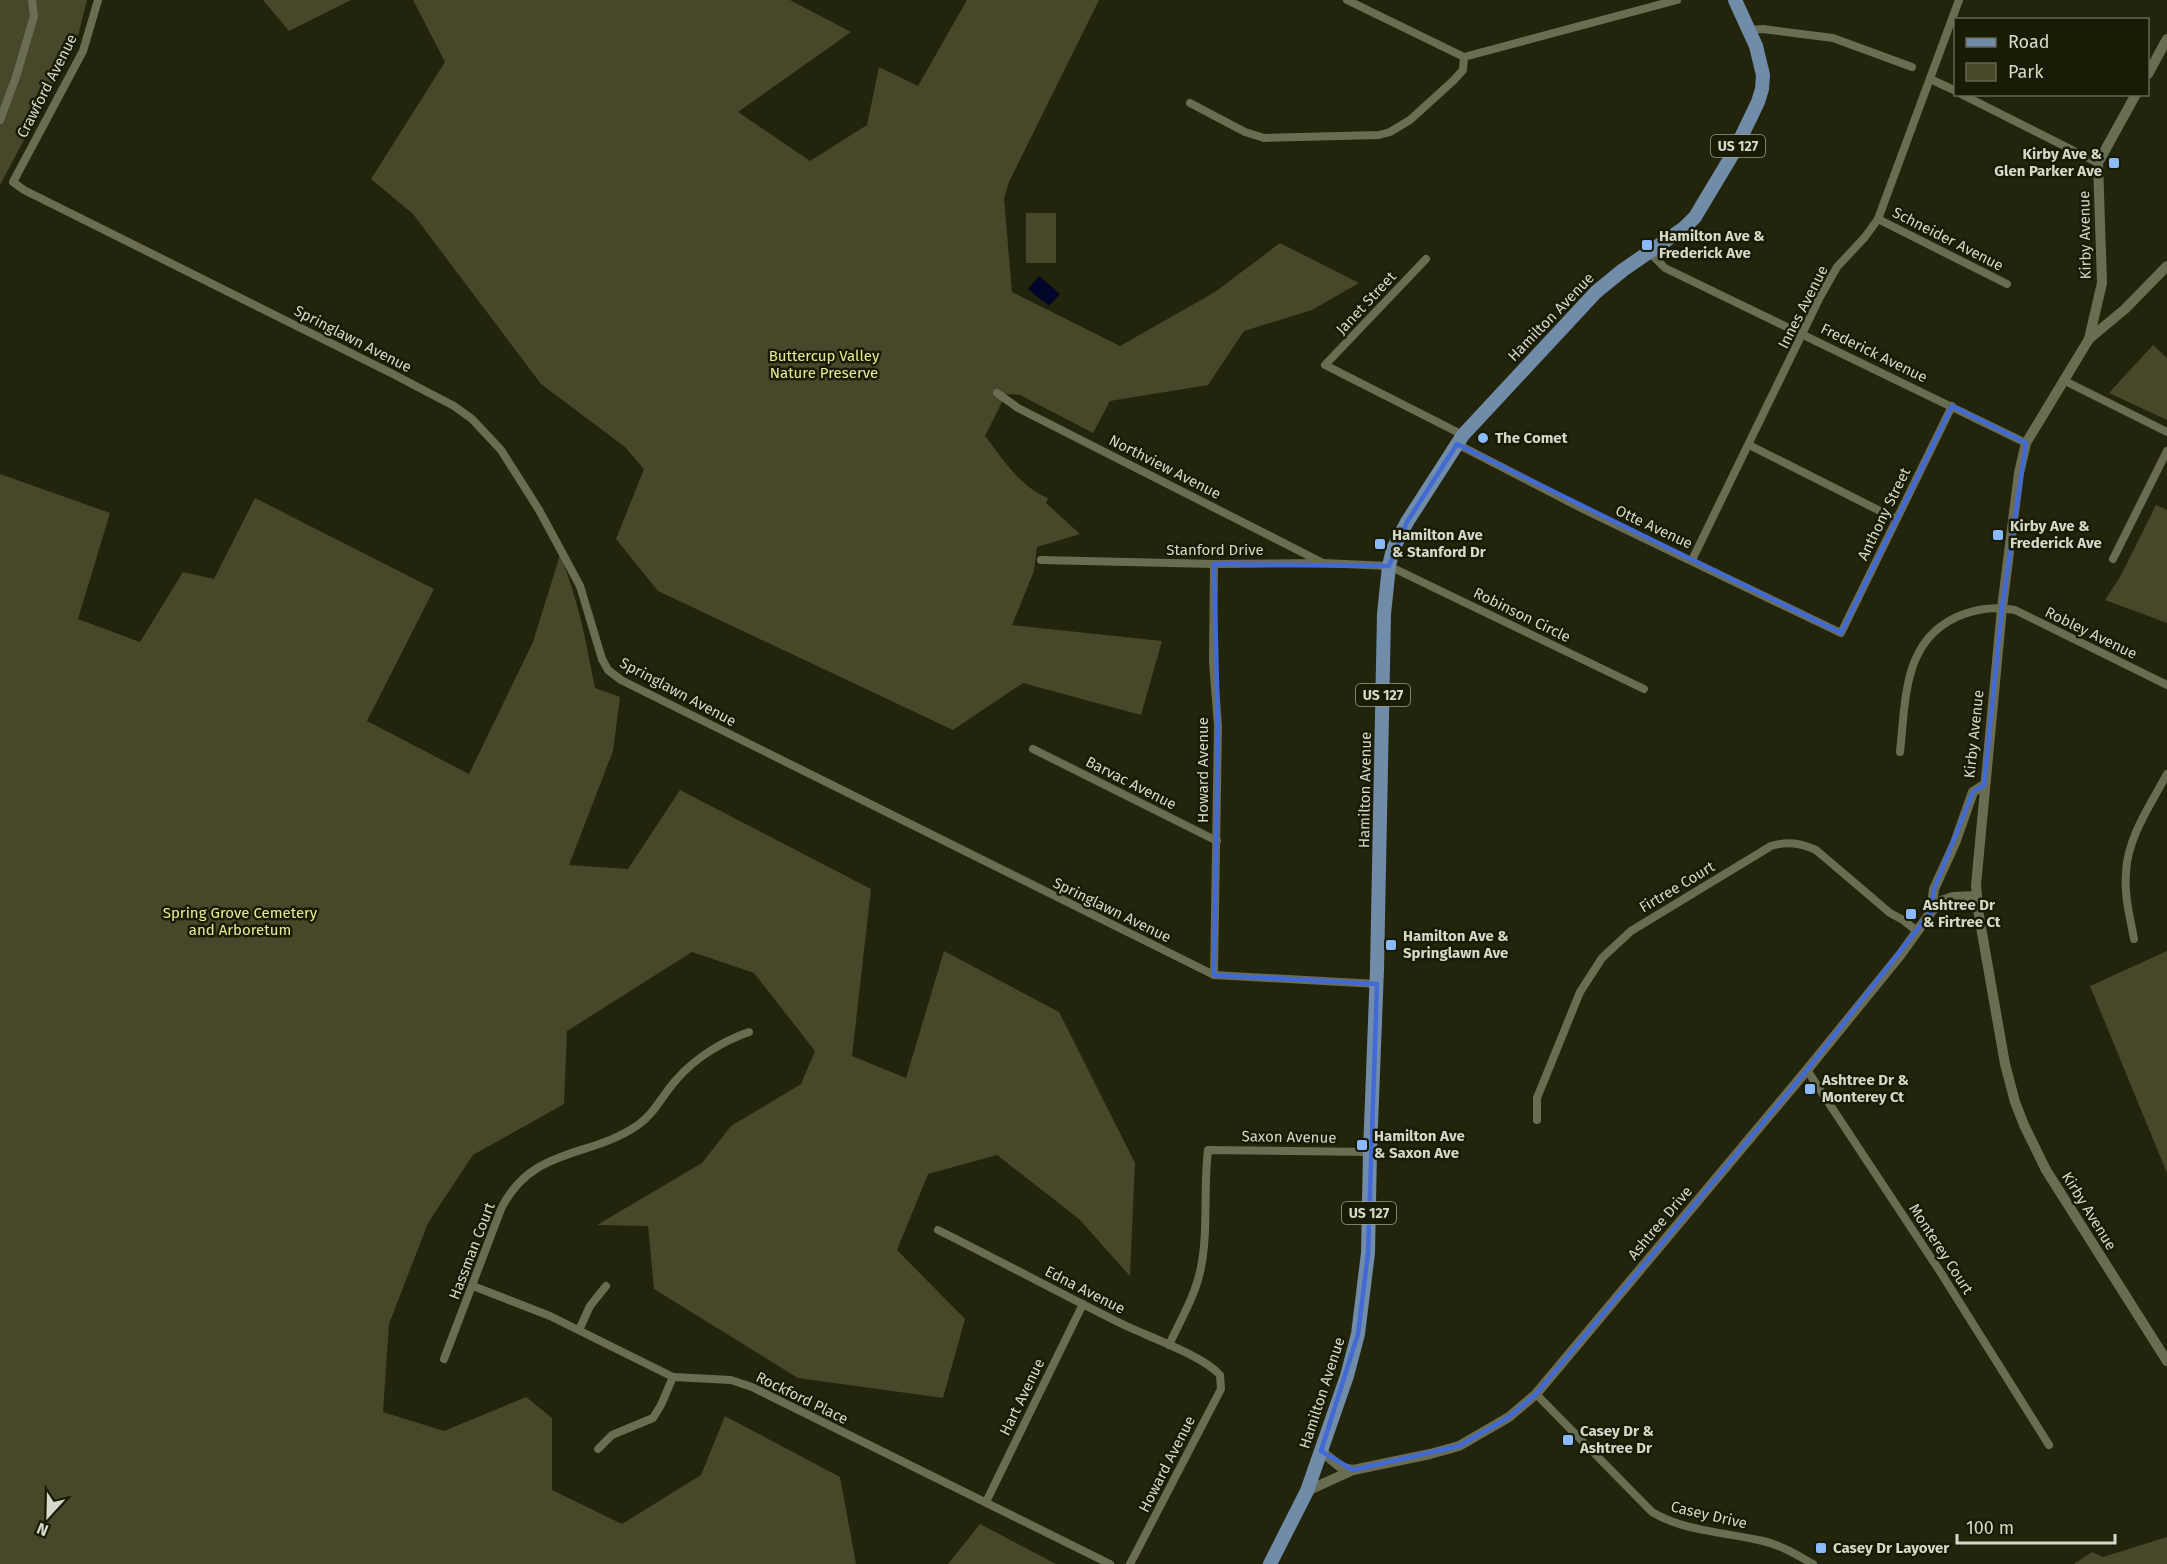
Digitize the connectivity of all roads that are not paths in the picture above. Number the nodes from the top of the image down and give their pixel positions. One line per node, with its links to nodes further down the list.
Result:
1 (32, 0): 17 (street)
2 (98, 0): 19 (street, Crawford Avenue)
3 (1347, 0): 9 (street)
4 (1677, 0): 9 (street)
5 (1735, 0): 7 (main road, Hamilton Avenue / US 127)
6 (1959, 0): 12 (street, Innes Avenue)
7 (1749, 30): 10 (street); 21 (main road, Hamilton Avenue / US 127)
8 (2167, 39): 11 (street)
9 (1464, 57): 16 (street)
10 (1912, 67)
11 (2149, 72)
12 (1930, 79): 13 (street); 20 (street, Innes Avenue)
13 (1954, 91)
14 (1965, 96): 18 (street)
15 (2135, 96): 18 (street)
16 (1191, 103)
17 (0, 120)
18 (2098, 164): 26 (street, Kirby Avenue)
19 (14, 182): 56 (street, Springlawn Avenue)
20 (1878, 219): 24 (street, Schneider Avenue); 25 (street, Innes Avenue)
21 (1649, 252): 25 (street, Frederick Avenue); 32 (main road, Hamilton Avenue / US 127)
22 (1426, 259): 27 (street, Janet Street)
23 (2167, 266): 26 (street)
24 (2007, 284)
25 (1804, 334): 30 (street, Frederick Avenue); 34 (street, Innes Avenue)
26 (2089, 339): 28 (street, Kirby Avenue)
27 (1325, 365): 32 (street, Otte Avenue)
28 (2063, 380): 31 (street); 33 (street, Kirby Avenue)
29 (997, 393): 40 (street, Northview Avenue)
30 (1952, 406): 33 (street, Frederick Avenue); 36 (street, Anthony Street)
31 (2167, 432)
32 (1460, 439): 37 (street, Otte Avenue); 42 (main road, Hamilton Avenue / US 127)
33 (2026, 443): 43 (street, Kirby Avenue)
34 (1749, 445): 36 (street); 37 (street, Innes Avenue)
35 (2167, 451): 38 (street)
36 (1896, 519): 44 (street, Anthony Street)
37 (1692, 560): 44 (street, Otte Avenue)
38 (2113, 560)
39 (1041, 561): 41 (street, Stanford Drive)
40 (1323, 563): 41 (street, Stanford Drive); 42 (street, Stanford Drive)
41 (1214, 564): 51 (street, Howard Avenue)
42 (1389, 566): 46 (street, Robinson Circle); 57 (main road, Hamilton Avenue / US 127)
43 (2002, 608): 45 (street, Robley Avenue); 48 (street); 50 (street, Kirby Avenue)
44 (1841, 633)
45 (2167, 686)
46 (1644, 689)
47 (1034, 749): 51 (street, Barvac Avenue)
48 (1899, 752)
49 (2167, 774): 55 (street)
50 (1984, 785): 52 (street, Kirby Avenue); 53 (street)
51 (1217, 841): 56 (street, Howard Avenue)
52 (1977, 896): 53 (street, Ashtree Drive); 69 (street, Kirby Avenue)
53 (1931, 912): 54 (street, Ashtree Drive)
54 (1917, 931): 59 (street, Ashtree Drive); 60 (street, Firtree Court)
55 (2134, 939)
56 (1214, 975): 57 (street, Springlawn Avenue)
57 (1377, 984): 61 (main road, Hamilton Avenue / US 127)
58 (749, 1032): 63 (street, Hassman Court)
59 (1807, 1070): 72 (street, Ashtree Drive); 73 (street, Monterey Court)
60 (1537, 1120)
61 (1370, 1152): 67 (street, Saxon Avenue); 75 (main road, Hamilton Avenue / US 127)
62 (938, 1230): 65 (street, Edna Avenue)
63 (473, 1286): 66 (street, Rockford Place); 68 (street, Hassman Court)
64 (606, 1286): 66 (street)
65 (1083, 1304): 67 (street, Edna Avenue); 78 (street, Hart Avenue)
66 (579, 1330): 71 (street, Rockford Place)
67 (1169, 1345): 70 (street, Edna Avenue)
68 (444, 1359)
69 (2167, 1361)
70 (1220, 1375): 80 (street, Howard Avenue)
71 (674, 1377): 74 (street); 78 (street, Rockford Place)
72 (1536, 1394): 76 (street, Ashtree Drive); 82 (street, Casey Drive)
73 (2049, 1445)
74 (598, 1449)
75 (1321, 1452): 76 (street); 77 (main road, Hamilton Avenue / US 127)
76 (1353, 1470): 77 (street, Ashtree Drive)
77 (1307, 1491): 81 (main road, Hamilton Avenue / US 127)
78 (986, 1502): 79 (street, Rockford Place)
79 (1110, 1564)
80 (1130, 1564)
81 (1269, 1564)
82 (1813, 1564)

